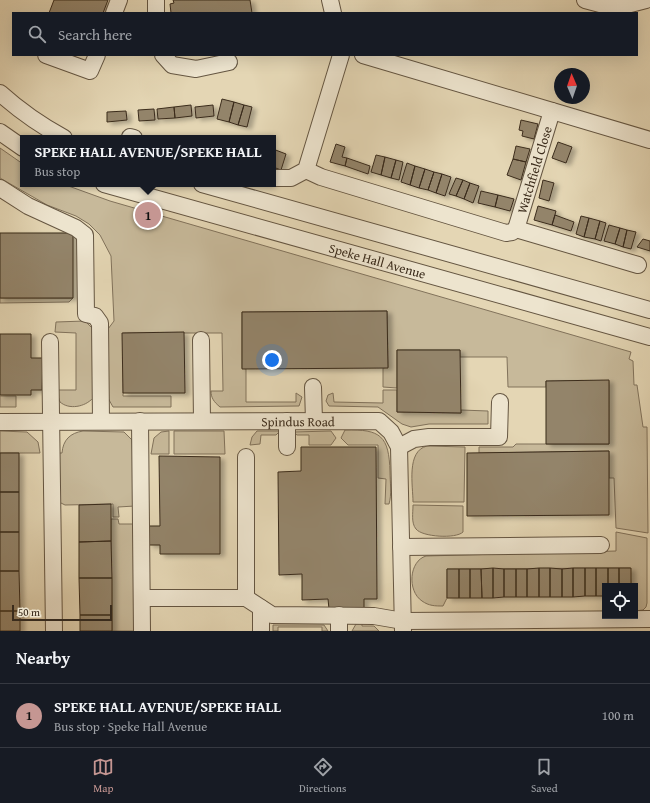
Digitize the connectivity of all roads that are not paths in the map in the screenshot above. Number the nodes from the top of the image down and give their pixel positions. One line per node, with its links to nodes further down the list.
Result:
1 (119, 0): 6 (street)
2 (156, 0): 7 (street)
3 (330, 0): 8 (street)
4 (585, 0): 5 (street)
5 (646, 0)
6 (114, 12)
7 (156, 12)
8 (333, 12)
9 (49, 56): 10 (street)
10 (97, 56)
11 (164, 56): 14 (street)
12 (341, 56): 21 (street)
13 (366, 56): 16 (street)
14 (228, 62)
15 (0, 93): 18 (street)
16 (552, 111): 19 (street); 26 (street, Watchfield Close)
17 (0, 132): 20 (street)
18 (58, 135)
19 (650, 140)
20 (20, 146)
21 (306, 170): 22 (street); 26 (street)
22 (276, 178)
23 (115, 187): 29 (street, Speke Hall Avenue)
24 (213, 187): 28 (street, Speke Hall Avenue)
25 (0, 188): 34 (street)
26 (516, 229): 27 (street)
27 (638, 265)
28 (650, 310)
29 (650, 337)
30 (201, 340): 36 (street)
31 (50, 342): 40 (street)
32 (314, 387): 38 (street)
33 (500, 402): 42 (street)
34 (101, 421): 35 (street, Spindus Road); 40 (street, Spindus Road)
35 (140, 421): 36 (street, Spindus Road); 46 (street)
36 (202, 421): 37 (street, Spindus Road)
37 (287, 421): 38 (street, Spindus Road); 41 (street)
38 (314, 421): 42 (street, Spindus Road)
39 (0, 422): 40 (street, Spindus Road)
40 (51, 422): 52 (street)
41 (288, 447)
42 (398, 447): 45 (street, Spindus Road)
43 (246, 457): 47 (street)
44 (602, 545): 45 (street)
45 (401, 547): 51 (street, Spindus Road)
46 (142, 598): 47 (street); 53 (street)
47 (246, 598): 48 (street)
48 (261, 608): 50 (street); 54 (street)
49 (650, 619): 51 (street)
50 (339, 623): 51 (street)
51 (403, 626)
52 (54, 631)
53 (142, 631)
54 (261, 631)

